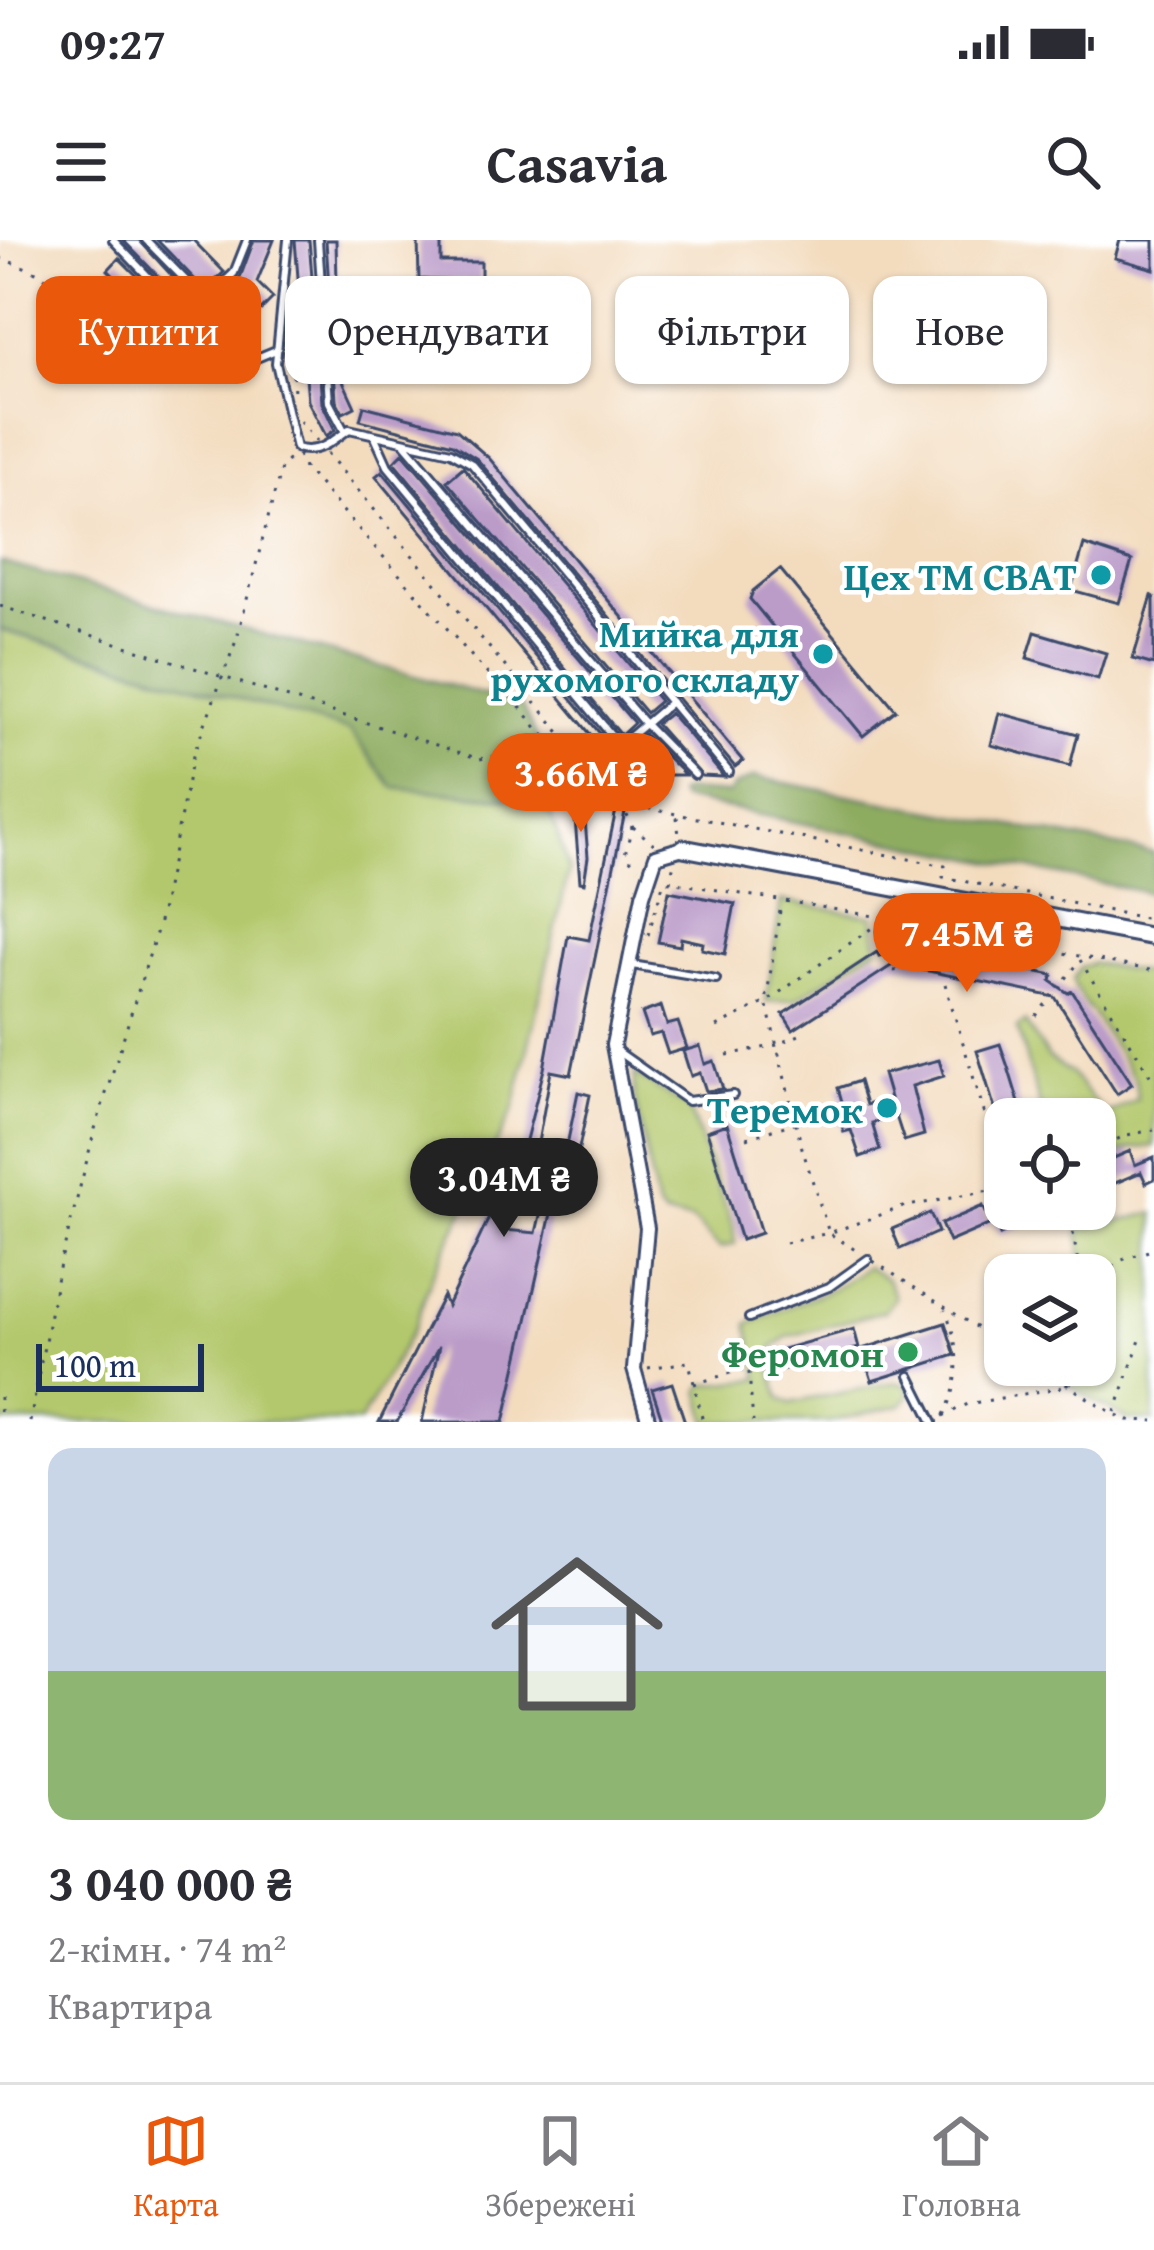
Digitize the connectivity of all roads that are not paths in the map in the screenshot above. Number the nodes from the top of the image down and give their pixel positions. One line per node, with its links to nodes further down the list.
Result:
1 (113, 240): 6 (lane)
2 (146, 240): 7 (lane)
3 (248, 240): 8 (lane)
4 (288, 240): 9 (lane)
5 (319, 240): 11 (lane)
6 (148, 276)
7 (181, 276)
8 (231, 276)
9 (276, 350): 10 (lane); 11 (lane)
10 (261, 356)
11 (345, 432): 12 (lane)
12 (374, 435): 13 (lane); 16 (lane)
13 (403, 441): 14 (lane); 15 (lane)
14 (670, 702): 15 (lane); 18 (lane)
15 (645, 724): 16 (lane); 19 (lane)
16 (620, 745): 17 (lane)
17 (642, 772)
18 (729, 772)
19 (695, 775)
20 (683, 848): 21 (street); 22 (street)
21 (1154, 937)
22 (634, 965): 23 (lane); 24 (street)
23 (716, 979)
24 (614, 1049): 25 (lane); 30 (street)
25 (733, 1095)
26 (868, 1259): 27 (lane)
27 (748, 1318)
28 (910, 1376): 29 (lane)
29 (938, 1420)
30 (649, 1422)

